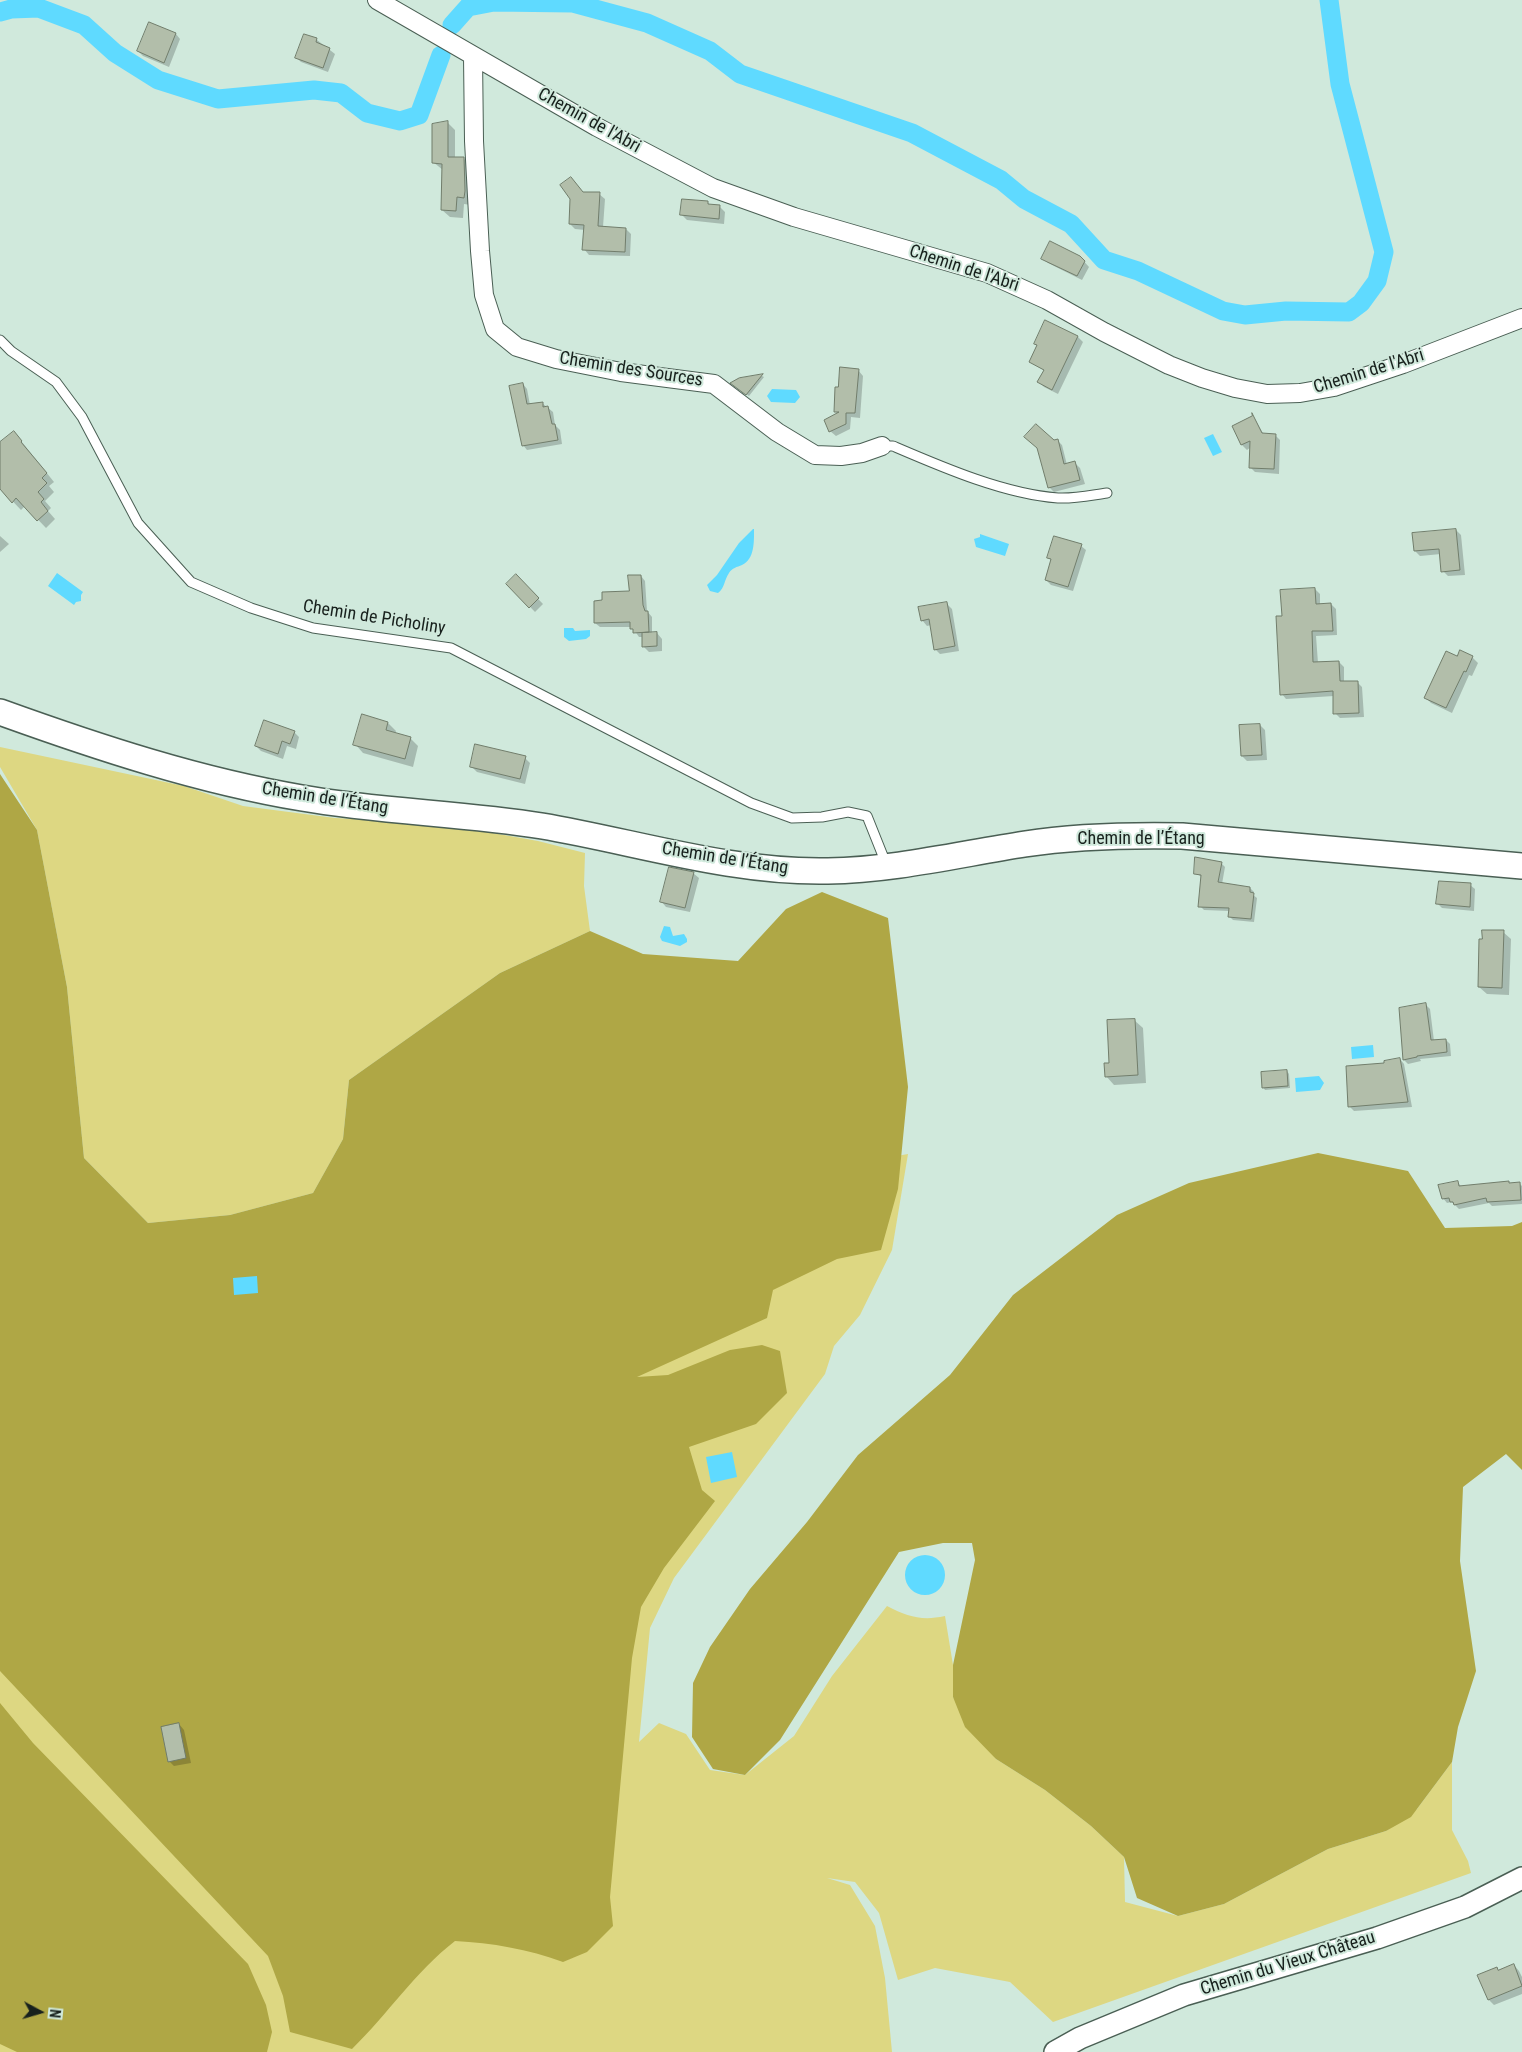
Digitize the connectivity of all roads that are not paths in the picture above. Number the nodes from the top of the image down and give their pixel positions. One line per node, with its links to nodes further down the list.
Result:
1 (376, 0): 2 (street, Chemin de l'Abri)
2 (473, 56): 3 (street, Chemin de l'Abri); 5 (street, Chemin des Sources)
3 (1522, 318)
4 (0, 340): 8 (lane, Chemin de Picholiny)
5 (882, 446): 6 (lane, Chemin des Sources)
6 (1107, 493)
7 (0, 712): 8 (main road, Chemin de l’Étang)
8 (887, 866): 9 (main road, Chemin de l’Étang)
9 (1522, 866)
10 (1522, 1878): 11 (street, Chemin du Vieux Château)
11 (1055, 2052)

